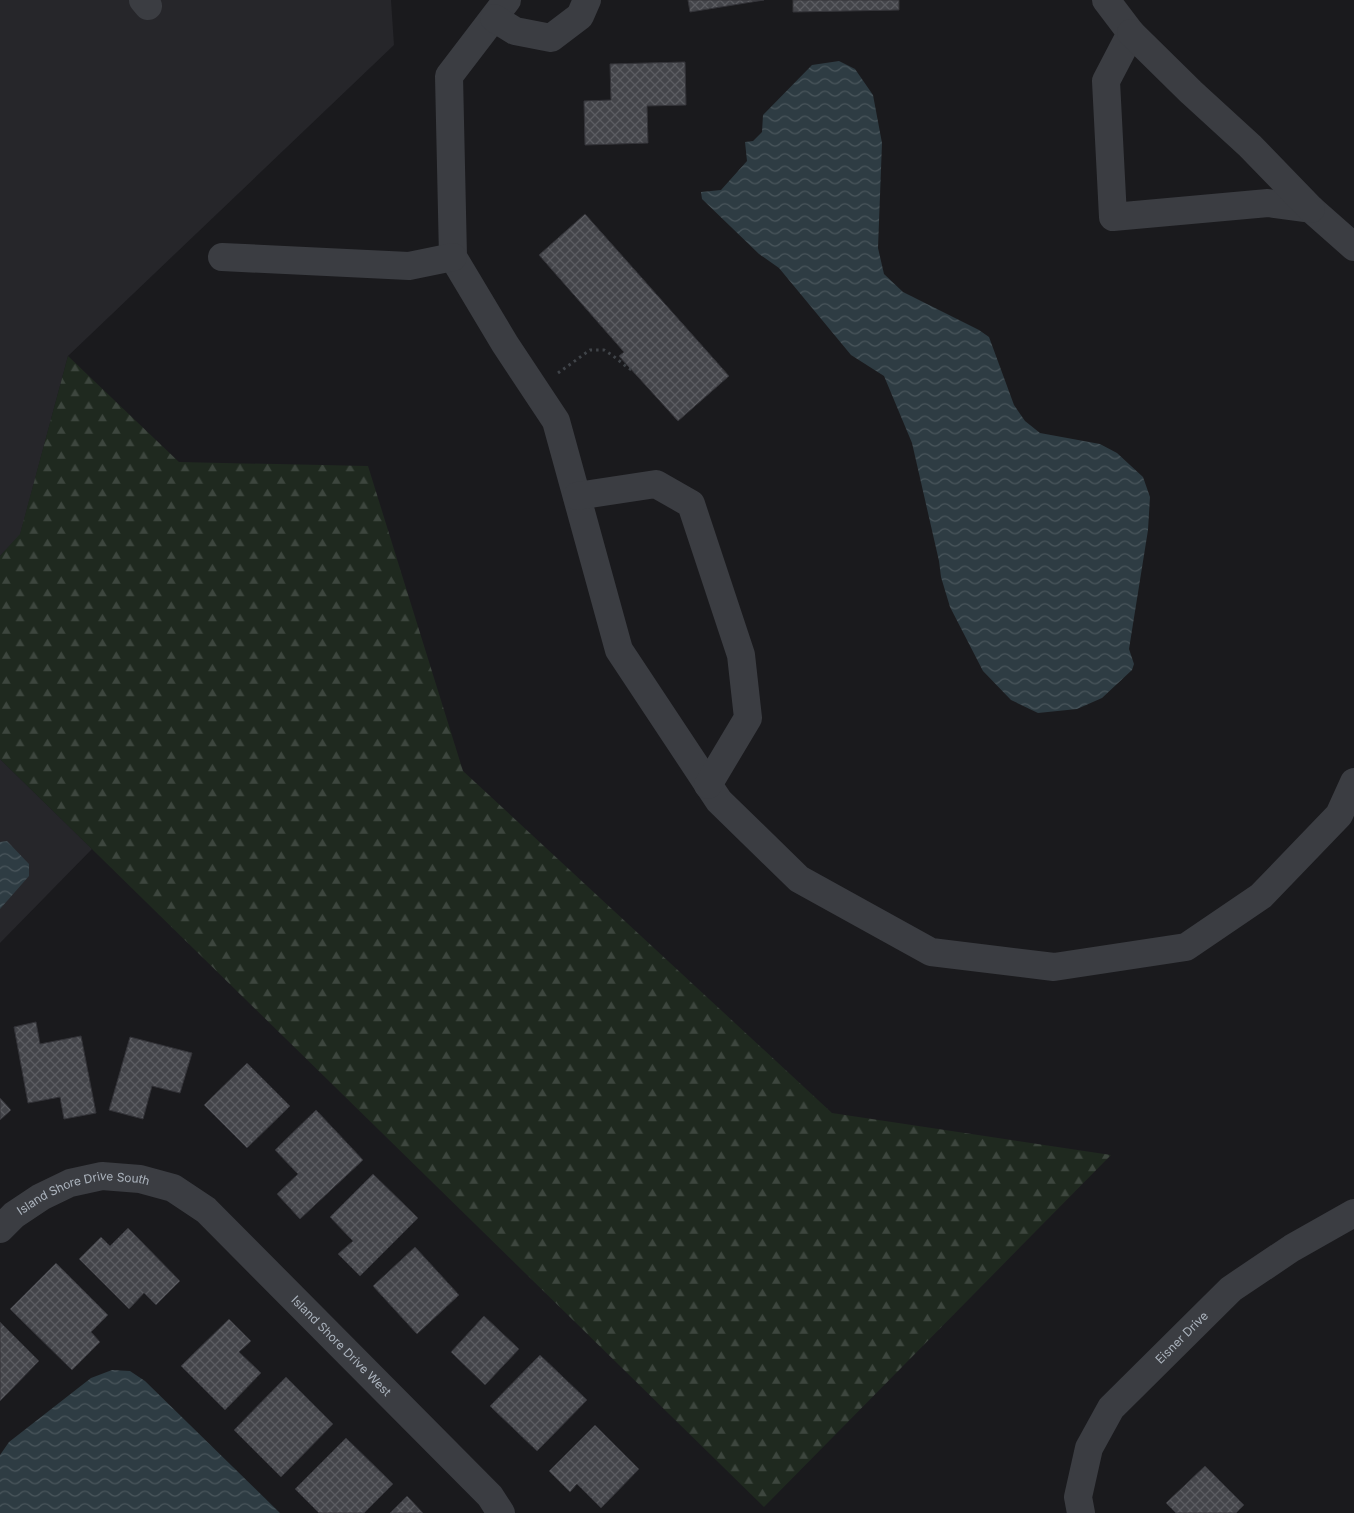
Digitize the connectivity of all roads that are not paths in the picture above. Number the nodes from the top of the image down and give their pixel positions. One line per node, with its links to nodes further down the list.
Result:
1 (587, 0): 3 (street)
2 (1106, 0): 4 (street)
3 (501, 9): 8 (street)
4 (1131, 33): 5 (street); 5 (street)
5 (1311, 209): 6 (street)
6 (1354, 247)
7 (222, 257): 8 (street)
8 (453, 257): 9 (street)
9 (577, 496): 11 (street); 11 (street)
10 (1354, 782): 11 (street)
11 (708, 785)
12 (173, 1188): 14 (street, Island Shore Drive South); 15 (street, Island Shore Drive West)
13 (1354, 1213): 16 (street, Eisner Drive)
14 (0, 1229)
15 (501, 1513)
16 (1081, 1513)

